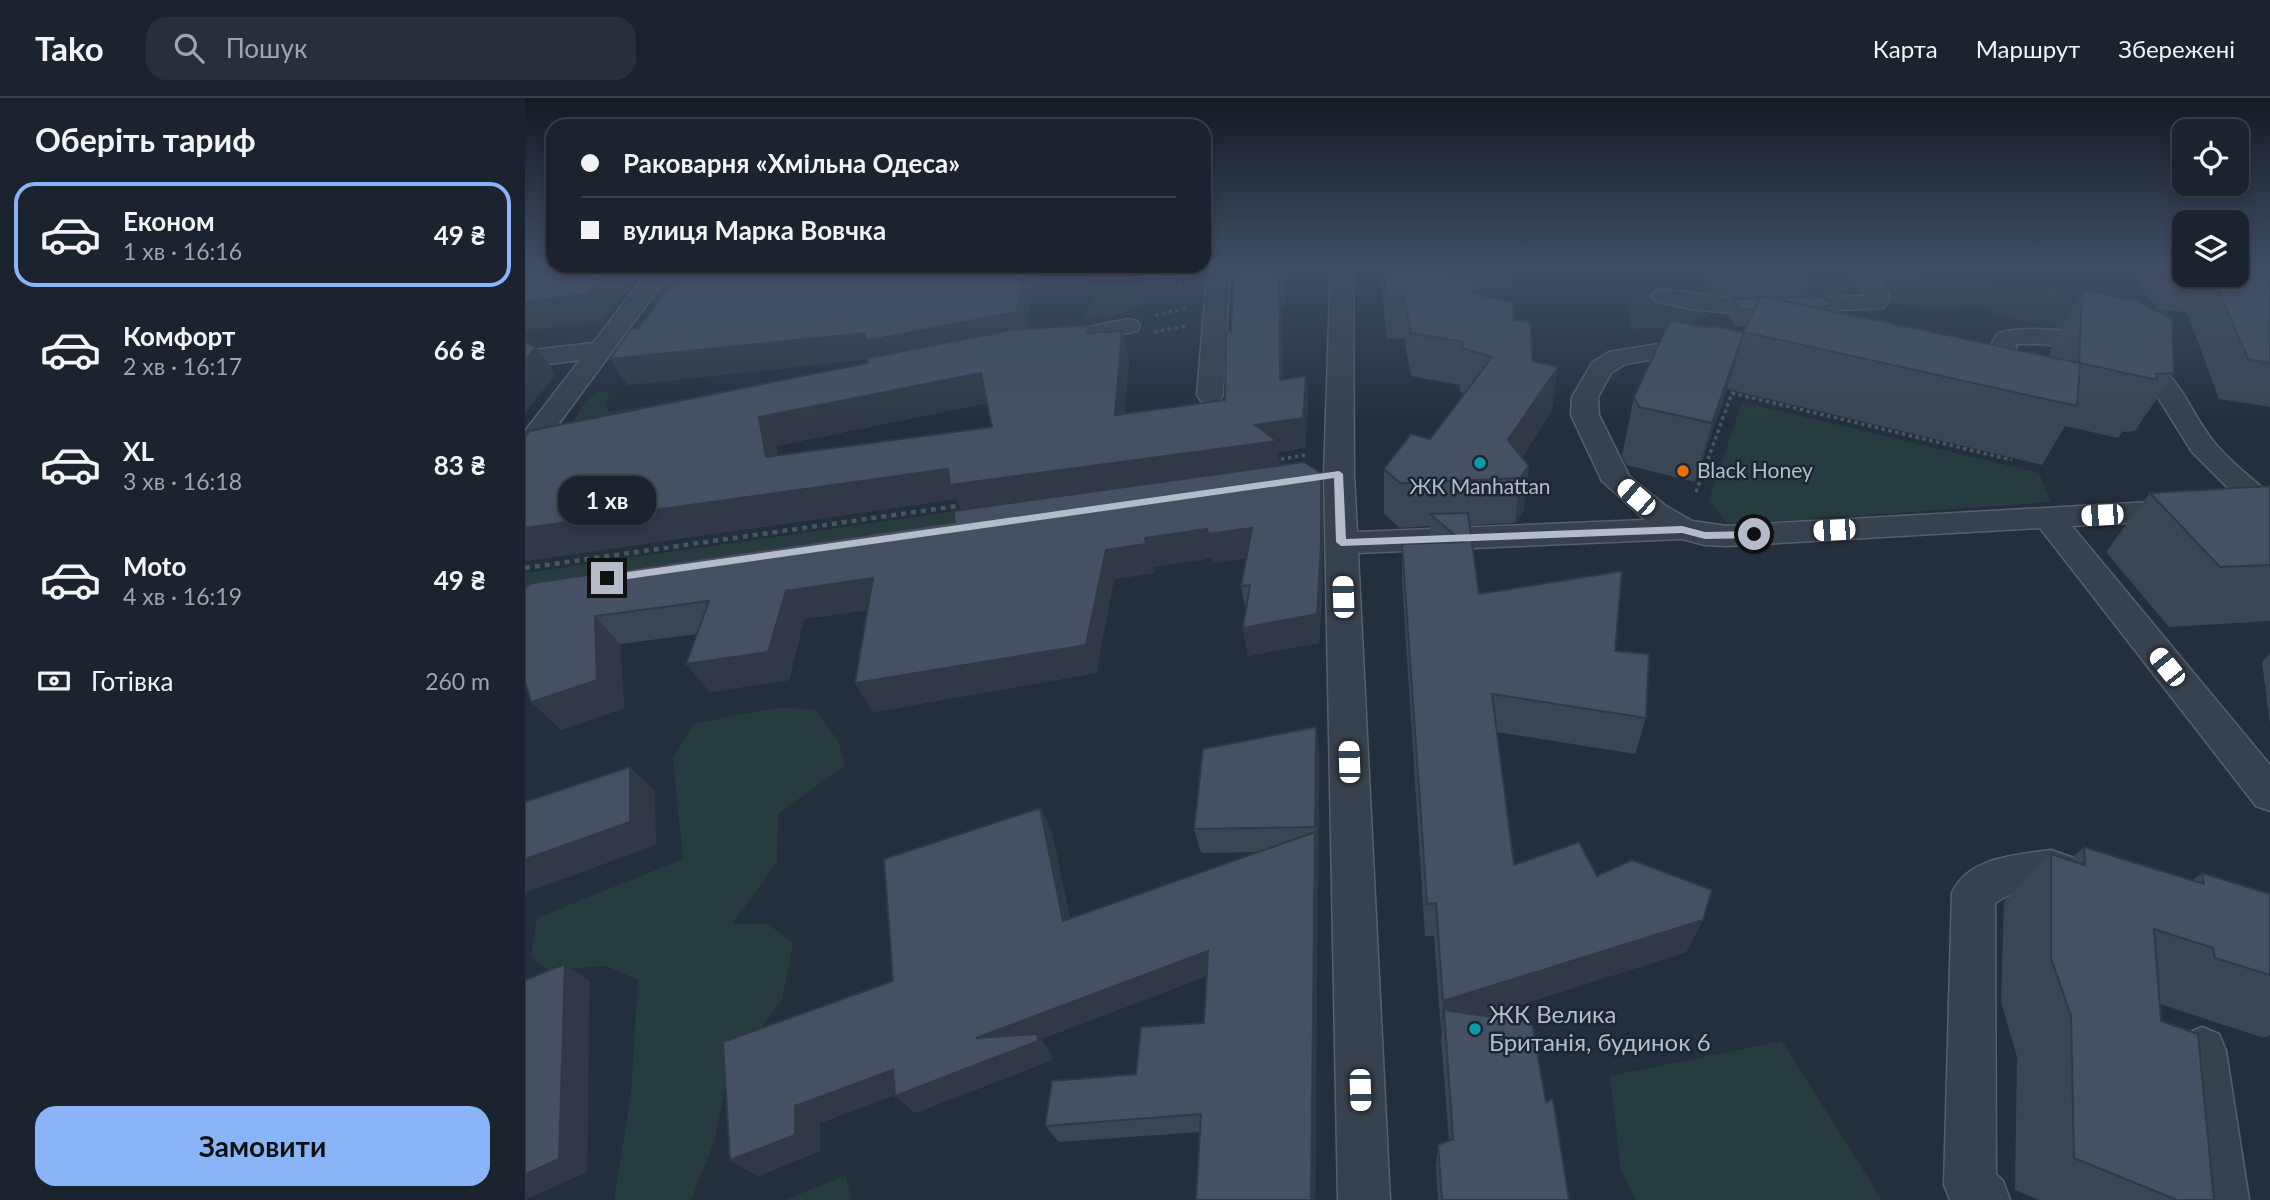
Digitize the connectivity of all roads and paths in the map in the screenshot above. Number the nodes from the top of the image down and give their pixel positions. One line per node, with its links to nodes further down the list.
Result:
1 (627, 315): 9 (street)
2 (1152, 315): 6 (path)
3 (1216, 315): 12 (street)
4 (1337, 315): 19 (street)
5 (1190, 326): 6 (path)
6 (1128, 327): 8 (street)
7 (1732, 341): 24 (street)
8 (1021, 348)
9 (601, 350): 10 (street); 16 (street)
10 (525, 359)
11 (1970, 387): 22 (street)
12 (1210, 395)
13 (1905, 422): 14 (path)
14 (1904, 434): 18 (path); 20 (path)
15 (569, 440): 16 (street)
16 (526, 446)
17 (1272, 460): 19 (path)
18 (2012, 460)
19 (1322, 469): 25 (street)
20 (1696, 492)
21 (968, 504): 26 (path)
22 (2267, 505): 23 (street)
23 (2048, 518): 24 (street); 27 (street)
24 (1682, 529): 25 (street)
25 (1341, 542): 30 (street)
26 (525, 568)
27 (2270, 794)
28 (2116, 889): 31 (street)
29 (2202, 1051): 32 (street)
30 (1364, 1200)
31 (1984, 1200)
32 (2223, 1200)

